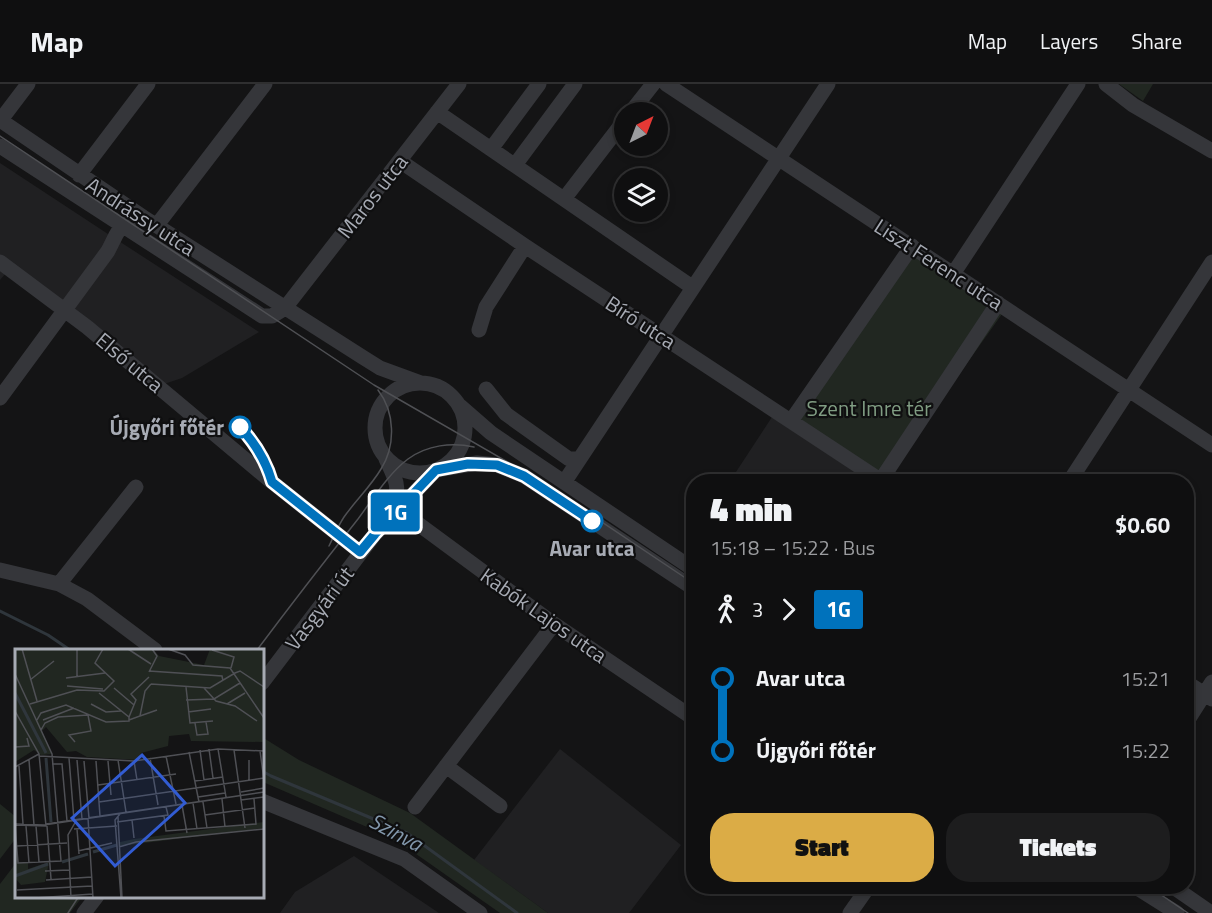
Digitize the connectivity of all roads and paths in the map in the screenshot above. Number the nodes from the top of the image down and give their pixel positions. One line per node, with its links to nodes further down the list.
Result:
1 (28, 84): 14 (street)
2 (148, 84): 22 (street)
3 (266, 84): 24 (street)
4 (459, 84): 13 (street, Maros utca)
5 (539, 84): 17 (street)
6 (575, 84): 21 (street)
7 (653, 84): 12 (street)
8 (666, 84): 19 (street, Liszt Ferenc utca)
9 (828, 84): 19 (street)
10 (1078, 84): 30 (street)
11 (1106, 84): 18 (street)
12 (639, 102)
13 (437, 112): 17 (street); 20 (street, Maros utca)
14 (0, 120): 22 (street, Andrássy utca)
15 (614, 135): 23 (street)
16 (0, 146): 25 (street, Andrássy utca)
17 (490, 149): 21 (street)
18 (1212, 151)
19 (778, 158): 27 (street, Liszt Ferenc utca); 31 (street)
20 (400, 161): 26 (street, Bíró utca); 33 (street, Maros utca)
21 (515, 165): 23 (street)
22 (79, 175): 24 (street, Andrássy utca)
23 (564, 199): 31 (street)
24 (150, 221): 25 (street); 33 (street, Andrássy utca)
25 (116, 226): 33 (street, Andrássy utca); 34 (street)
26 (525, 246): 35 (street); 36 (street, Bíró utca)
27 (912, 246): 30 (street, Liszt Ferenc utca); 42 (street)
28 (0, 262): 34 (street, Első utca)
29 (1212, 262): 39 (street)
30 (953, 274): 32 (street, Liszt Ferenc utca)
31 (692, 287): 36 (street)
32 (998, 303): 39 (street, Liszt Ferenc utca); 48 (street)
33 (285, 308): 37 (street, Andrássy utca)
34 (65, 311): 40 (street); 54 (street, Első utca)
35 (479, 330)
36 (661, 334): 42 (street, Bíró utca); 45 (street)
37 (421, 383): 41 (street); 44 (street)
38 (486, 389): 45 (street)
39 (1129, 390): 43 (street, Liszt Ferenc utca); 49 (street)
40 (0, 398)
41 (460, 406): 46 (street); 50 (street)
42 (791, 421): 47 (street, Bíró utca)
43 (1212, 445)
44 (382, 451): 46 (street); 53 (street, Vasgyári út)
45 (578, 459): 50 (street)
46 (436, 470): 52 (street, Vasgyári út); 57 (street)
47 (871, 474)
48 (887, 474)
49 (1074, 474)
50 (565, 478): 55 (street)
51 (136, 488): 58 (street)
52 (398, 509): 53 (street, Vasgyári út); 59 (street, Kabók Lajos utca)
53 (375, 534): 54 (street, Vasgyári út)
54 (360, 552): 61 (street, Vasgyári út)
55 (686, 564)
56 (0, 570): 58 (street)
57 (686, 583)
58 (59, 584): 60 (street)
59 (554, 624): 64 (street, Kabók Lajos utca); 66 (street)
60 (152, 649)
61 (264, 680)
62 (1194, 685): 63 (street)
63 (1210, 692): 65 (street)
64 (686, 713)
65 (1194, 713)
66 (446, 766): 68 (street); 69 (street)
67 (264, 802): 76 (street)
68 (500, 806)
69 (415, 807)
70 (863, 894): 77 (street)
71 (1146, 894): 74 (street)
72 (1183, 894): 78 (street)
73 (97, 898): 75 (street)
74 (1170, 911)
75 (84, 913)
76 (480, 913)
77 (850, 913)
78 (1210, 913)

